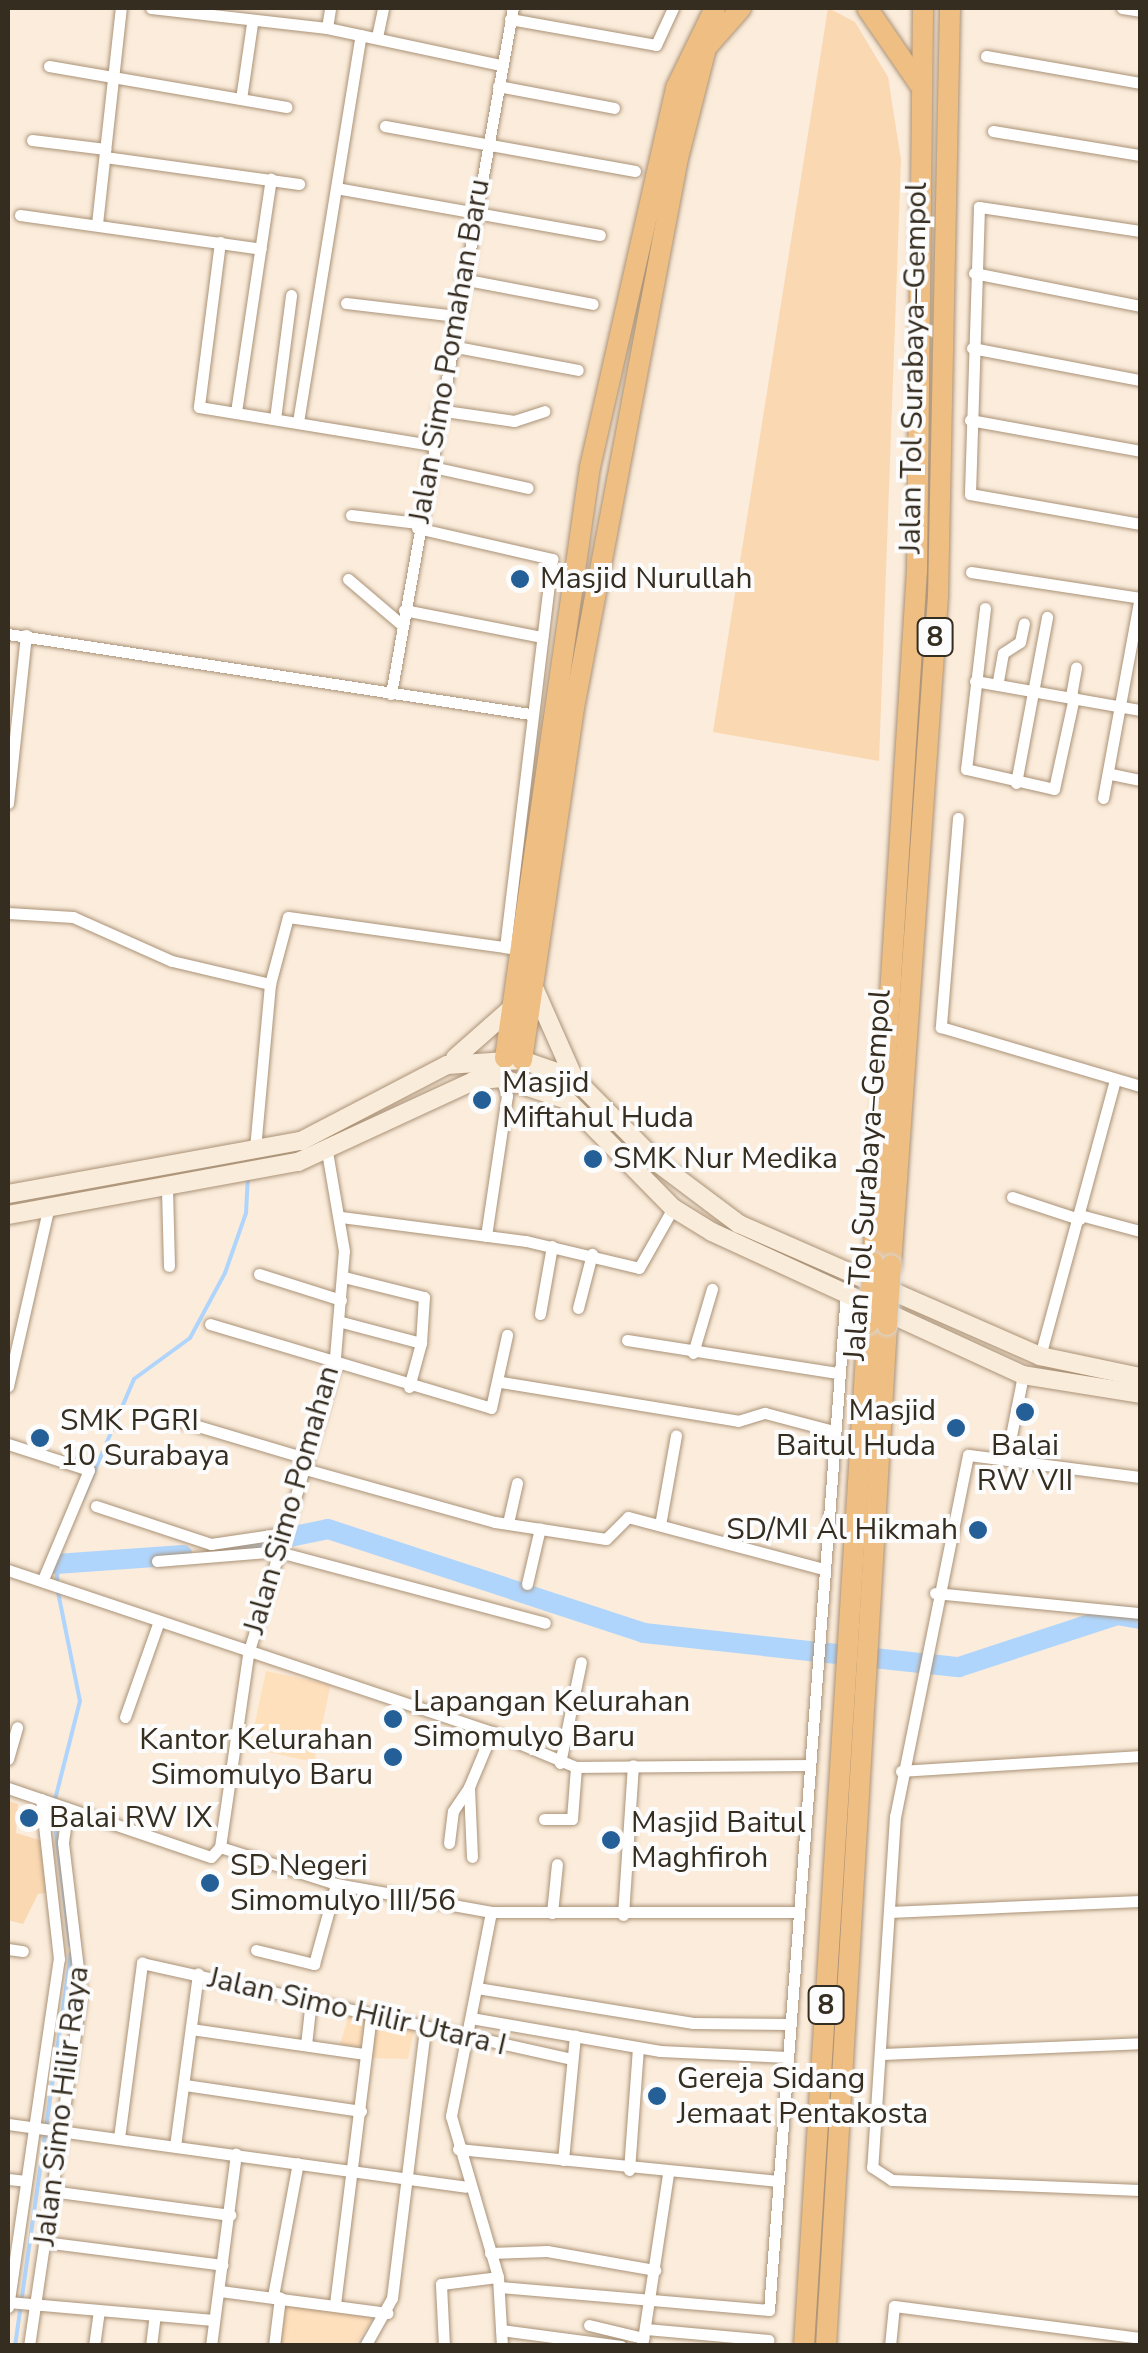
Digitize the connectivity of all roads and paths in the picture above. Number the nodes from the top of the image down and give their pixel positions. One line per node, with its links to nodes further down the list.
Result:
1 (120, 8): 21 (street)
2 (151, 8): 14 (street)
3 (330, 8): 15 (street)
4 (382, 8): 17 (street)
5 (674, 8): 13 (street)
6 (715, 8): 88 (highway)
7 (741, 8): 88 (highway)
8 (867, 8): 24 (highway)
9 (923, 8): 24 (highway, Jalan Tol Surabaya–Gempol / 8)
10 (950, 8): 121 (highway, Jalan Tol Surabaya–Gempol / 8)
11 (1122, 8): 12 (street)
12 (1140, 11)
13 (511, 13): 19 (street, Jalan Simo Pomahan Baru)
14 (252, 24): 15 (street); 25 (street)
15 (327, 28): 16 (street)
16 (362, 35): 17 (street); 37 (street)
17 (377, 37): 19 (street)
18 (986, 56): 22 (street)
19 (501, 65): 23 (street, Jalan Simo Pomahan Baru)
20 (49, 66): 21 (street)
21 (114, 77): 25 (street); 32 (street)
22 (1140, 83)
23 (498, 86): 27 (street); 31 (street, Jalan Simo Pomahan Baru)
24 (924, 89): 121 (highway, Jalan Tol Surabaya–Gempol / 8)
25 (247, 100): 26 (street)
26 (286, 106)
27 (614, 108)
28 (384, 126): 31 (street)
29 (993, 131): 33 (street)
30 (32, 140): 32 (street)
31 (487, 144): 34 (street); 38 (street, Jalan Simo Pomahan Baru)
32 (105, 153): 35 (street); 40 (street)
33 (1140, 155)
34 (636, 171)
35 (271, 180): 36 (street); 44 (street)
36 (299, 184)
37 (336, 188): 38 (street); 61 (street)
38 (476, 210): 42 (street); 46 (street, Jalan Simo Pomahan Baru)
39 (20, 214): 40 (street)
40 (97, 224): 43 (street)
41 (1140, 231): 45 (street)
42 (600, 235)
43 (220, 242): 44 (street); 58 (street)
44 (261, 248): 58 (street)
45 (974, 273): 50 (street); 53 (street)
46 (462, 279): 49 (street); 51 (street, Jalan Simo Pomahan Baru)
47 (291, 295): 59 (street)
48 (346, 304): 51 (street)
49 (593, 304)
50 (1140, 306)
51 (456, 316): 52 (street, Jalan Simo Pomahan Baru)
52 (452, 346): 54 (street); 56 (street, Jalan Simo Pomahan Baru)
53 (972, 348): 55 (street); 60 (street)
54 (578, 370)
55 (1140, 380)
56 (438, 410): 57 (street); 62 (street, Jalan Simo Pomahan Baru)
57 (544, 411)
58 (236, 412): 59 (street)
59 (274, 419): 61 (street)
60 (970, 420): 63 (street); 67 (street)
61 (298, 422): 62 (street)
62 (432, 445): 64 (street, Jalan Simo Pomahan Baru)
63 (1140, 450)
64 (428, 466): 65 (street); 68 (street, Jalan Simo Pomahan Baru)
65 (528, 488)
66 (351, 516): 68 (street)
67 (1140, 524)
68 (417, 526): 73 (street, Jalan Simo Pomahan Baru); 80 (street)
69 (971, 572): 71 (street)
70 (348, 579): 76 (street)
71 (1140, 597): 78 (street)
72 (986, 608): 82 (street)
73 (404, 610): 76 (street, Jalan Simo Pomahan Baru); 80 (street)
74 (1046, 617): 84 (street)
75 (1024, 623): 83 (street)
76 (402, 624): 85 (street, Jalan Simo Pomahan Baru)
77 (8, 634): 79 (street)
78 (1138, 634): 87 (street)
79 (26, 635): 85 (street); 95 (street)
80 (542, 638): 90 (street)
81 (1076, 667): 86 (street)
82 (975, 682): 83 (street); 93 (street)
83 (998, 682): 84 (street)
84 (1032, 688): 86 (street); 93 (street)
85 (391, 694): 90 (street)
86 (1072, 697): 87 (street); 93 (street)
87 (1122, 706): 89 (street); 91 (street)
88 (565, 707): 98 (highway)
89 (1140, 710)
90 (530, 714): 98 (street)
91 (1111, 774): 92 (street); 94 (street)
92 (1140, 780)
93 (1016, 782)
94 (1103, 798)
95 (8, 803)
96 (958, 818): 105 (street)
97 (8, 913): 99 (street)
98 (522, 950): 99 (street); 100 (highway); 101 (highway)
99 (270, 984): 107 (street)
100 (535, 990): 103 (highway); 104 (main road)
101 (514, 1006): 102 (main road); 103 (highway)
102 (446, 1064): 103 (main road); 107 (main road)
103 (510, 1075): 104 (main road); 108 (main road); 113 (main road); 118 (street)
104 (574, 1078): 136 (main road)
105 (1115, 1080): 106 (street); 116 (street)
106 (1140, 1086)
107 (256, 1150): 110 (main road)
108 (328, 1158): 109 (main road); 115 (street, Jalan Simo Pomahan)
109 (168, 1189): 112 (main road); 122 (street)
110 (8, 1194)
111 (1012, 1197): 116 (street)
112 (49, 1206): 114 (main road); 141 (street)
113 (673, 1208): 120 (street); 126 (main road)
114 (8, 1215)
115 (341, 1217): 118 (street); 124 (street, Jalan Simo Pomahan)
116 (1080, 1217): 117 (street); 136 (street)
117 (1140, 1231)
118 (486, 1236): 119 (street)
119 (552, 1246): 120 (street); 129 (street)
120 (592, 1254): 128 (street)
121 (882, 1263): 167 (highway, Jalan Tol Surabaya–Gempol / 8, bridge)
122 (169, 1266)
123 (259, 1274): 127 (street)
124 (344, 1277): 127 (street, Jalan Simo Pomahan); 134 (street)
125 (712, 1289): 135 (street)
126 (846, 1293): 138 (street); 139 (main road)
127 (341, 1300): 130 (street, Jalan Simo Pomahan)
128 (578, 1308)
129 (540, 1314)
130 (338, 1321): 134 (street); 137 (street, Jalan Simo Pomahan)
131 (210, 1324): 137 (street)
132 (508, 1335): 140 (street)
133 (627, 1340): 135 (street)
134 (421, 1343): 143 (street)
135 (693, 1353): 138 (street)
136 (1040, 1356): 142 (main road)
137 (334, 1368): 143 (street); 149 (street, Jalan Simo Pomahan)
138 (837, 1373): 145 (street)
139 (1023, 1375): 142 (main road); 148 (street)
140 (501, 1382): 143 (street); 145 (street)
141 (8, 1386)
142 (1132, 1386)
143 (409, 1387)
144 (164, 1416): 149 (street)
145 (832, 1431): 158 (street)
146 (676, 1434): 154 (street)
147 (8, 1444): 160 (street)
148 (1006, 1456): 150 (street); 162 (street)
149 (307, 1464): 153 (street); 156 (street, Jalan Simo Pomahan)
150 (1140, 1477)
151 (518, 1483): 153 (street)
152 (96, 1506): 156 (street)
153 (508, 1524): 155 (street)
154 (660, 1524): 155 (street); 158 (street)
155 (540, 1528): 161 (street)
156 (282, 1544): 157 (street); 165 (street); 166 (street, Jalan Simo Pomahan)
157 (156, 1561)
158 (824, 1569): 176 (street)
159 (8, 1570): 160 (street)
160 (53, 1581): 164 (street)
161 (527, 1584)
162 (935, 1593): 163 (street); 178 (street)
163 (1140, 1613)
164 (159, 1621): 166 (street); 169 (street)
165 (545, 1623)
166 (248, 1654): 171 (street); 185 (street, Jalan Simo Pomahan)
167 (858, 1658): 265 (highway, Jalan Tol Surabaya–Gempol / 8); 266 (highway, Jalan Tol Surabaya–Gempol / 8)
168 (581, 1662): 174 (street)
169 (125, 1717)
170 (17, 1726): 173 (street)
171 (492, 1732): 174 (street); 179 (street)
172 (1140, 1756): 178 (street)
173 (8, 1760)
174 (560, 1763): 177 (street)
175 (633, 1764): 176 (street); 177 (street); 194 (street)
176 (806, 1765): 191 (street)
177 (576, 1766): 183 (street)
178 (901, 1771): 192 (street)
179 (469, 1787): 184 (street); 186 (street)
180 (8, 1788): 181 (street)
181 (43, 1799): 182 (street); 218 (street, Jalan Simo Hilir Raya)
182 (65, 1807): 185 (street); 218 (street, Jalan Simo Hilir Raya)
183 (544, 1819)
184 (450, 1843)
185 (220, 1847): 188 (street)
186 (472, 1856)
187 (557, 1864): 193 (street)
188 (336, 1884): 190 (street); 196 (street)
189 (1140, 1901): 192 (street)
190 (491, 1912): 193 (street); 199 (street)
191 (795, 1912): 194 (street); 203 (street)
192 (889, 1912): 212 (street)
193 (552, 1914): 194 (street)
194 (623, 1915)
195 (8, 1949): 197 (street)
196 (256, 1950)
197 (23, 1951)
198 (198, 1974): 200 (street, Jalan Simo Hilir Utara I); 204 (street); 219 (street, Jalan Simo Hilir Utara I)
199 (477, 1988): 202 (street); 203 (street)
200 (311, 2000): 201 (street, Jalan Simo Hilir Utara I); 209 (street)
201 (372, 2016): 205 (street, Jalan Simo Hilir Utara I); 211 (street)
202 (471, 2018): 206 (street); 207 (street)
203 (789, 2024): 213 (street)
204 (191, 2029): 209 (street); 215 (street)
205 (424, 2032): 207 (street, Jalan Simo Hilir Utara I); 230 (street)
206 (575, 2036): 210 (street); 214 (street)
207 (463, 2042): 214 (street, Jalan Simo Hilir Utara I); 221 (street)
208 (1140, 2043): 212 (street)
209 (306, 2045): 211 (street)
210 (638, 2048): 213 (street); 225 (street)
211 (365, 2054): 216 (street)
212 (882, 2054): 233 (street)
213 (788, 2057): 231 (street)
214 (572, 2058): 223 (street)
215 (184, 2085): 216 (street); 220 (street)
216 (361, 2111): 226 (street)
217 (8, 2124): 218 (street)
218 (49, 2129): 219 (street); 229 (street, Jalan Simo Hilir Raya); 234 (street, Jalan Simo Hilir Raya)
219 (119, 2138): 220 (street)
220 (175, 2146): 222 (street)
221 (458, 2149): 223 (street); 232 (street)
222 (236, 2154): 224 (street); 235 (street)
223 (563, 2160): 225 (street)
224 (298, 2163): 226 (street); 243 (street)
225 (628, 2170): 227 (street)
226 (353, 2173): 230 (street); 246 (street)
227 (668, 2175): 231 (street); 240 (street)
228 (8, 2179): 229 (street)
229 (26, 2181): 236 (street, Jalan Simo Hilir Raya)
230 (408, 2181): 232 (street); 248 (street)
231 (778, 2181): 244 (street)
232 (466, 2187): 238 (street)
233 (1140, 2190)
234 (52, 2191): 235 (street); 237 (street, Jalan Simo Hilir Raya)
235 (230, 2214): 239 (street)
236 (12, 2237): 245 (street, Jalan Simo Hilir Raya)
237 (44, 2242): 239 (street); 245 (street, Jalan Simo Hilir Raya)
238 (490, 2253): 240 (street); 241 (street)
239 (223, 2265): 242 (street)
240 (656, 2270): 244 (street)
241 (499, 2282): 244 (street); 252 (street); 262 (street)
242 (220, 2290): 243 (street); 250 (street)
243 (276, 2297): 246 (street); 260 (street)
244 (650, 2301): 253 (street)
245 (17, 2304): 247 (street); 256 (street, Jalan Simo Hilir Raya)
246 (335, 2304): 248 (street)
247 (99, 2312): 249 (street); 257 (street)
248 (388, 2313): 261 (street)
249 (155, 2315): 250 (street); 258 (street)
250 (213, 2320): 259 (street)
251 (589, 2325): 253 (street)
252 (501, 2330): 263 (street); 264 (street)
253 (644, 2338): 255 (street)
254 (1140, 2338): 267 (street)
255 (769, 2340)
256 (29, 2346)
257 (94, 2346)
258 (151, 2346)
259 (211, 2346)
260 (274, 2346)
261 (365, 2346)
262 (444, 2346)
263 (502, 2346)
264 (621, 2346)
265 (804, 2346)
266 (826, 2346)
267 (890, 2346)

